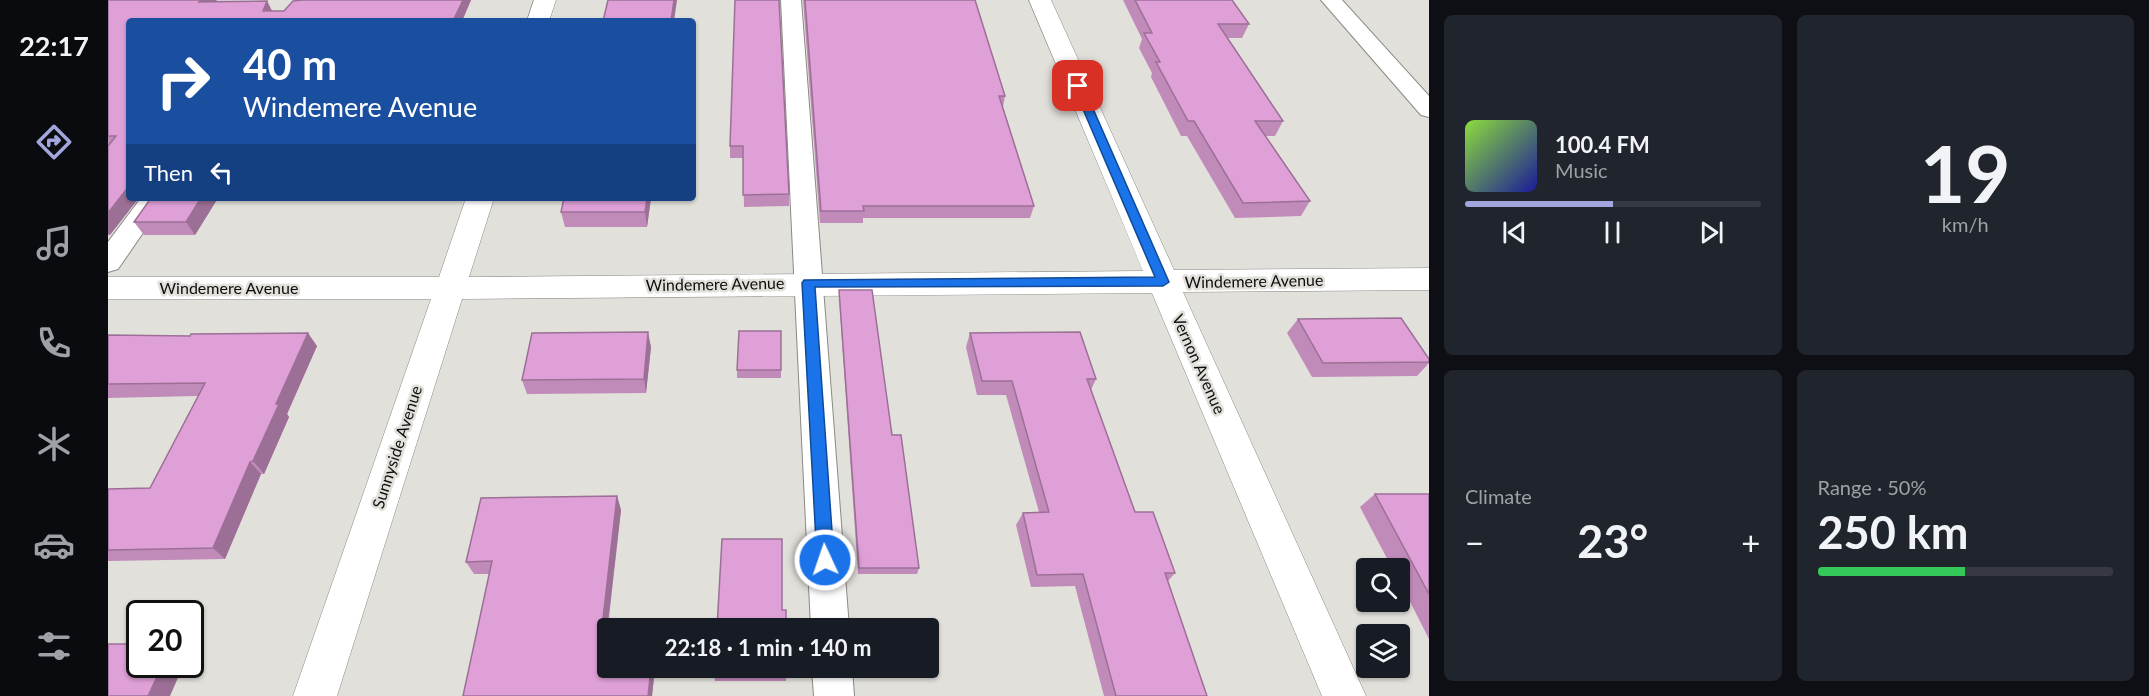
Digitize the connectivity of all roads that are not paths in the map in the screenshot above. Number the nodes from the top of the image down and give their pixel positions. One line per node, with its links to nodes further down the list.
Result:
1 (544, 0): 5 (street)
2 (790, 0): 14 (lane)
3 (1040, 0): 13 (street, Vernon Avenue)
4 (1331, 0): 6 (lane)
5 (539, 18)
6 (1406, 84): 7 (lane); 8 (lane)
7 (1429, 92)
8 (1429, 110)
9 (152, 201): 11 (lane)
10 (479, 201): 16 (street, Sunnyside Avenue)
11 (108, 262)
12 (1429, 279): 13 (street, Windemere Avenue)
13 (1163, 282): 14 (street, Windemere Avenue); 21 (street, Vernon Avenue)
14 (808, 283): 16 (street, Windemere Avenue); 17 (lane)
15 (108, 288): 16 (street, Windemere Avenue)
16 (450, 288): 19 (street, Sunnyside Avenue)
17 (829, 618)
18 (833, 678): 20 (lane)
19 (315, 696)
20 (834, 696)
21 (1344, 696)

